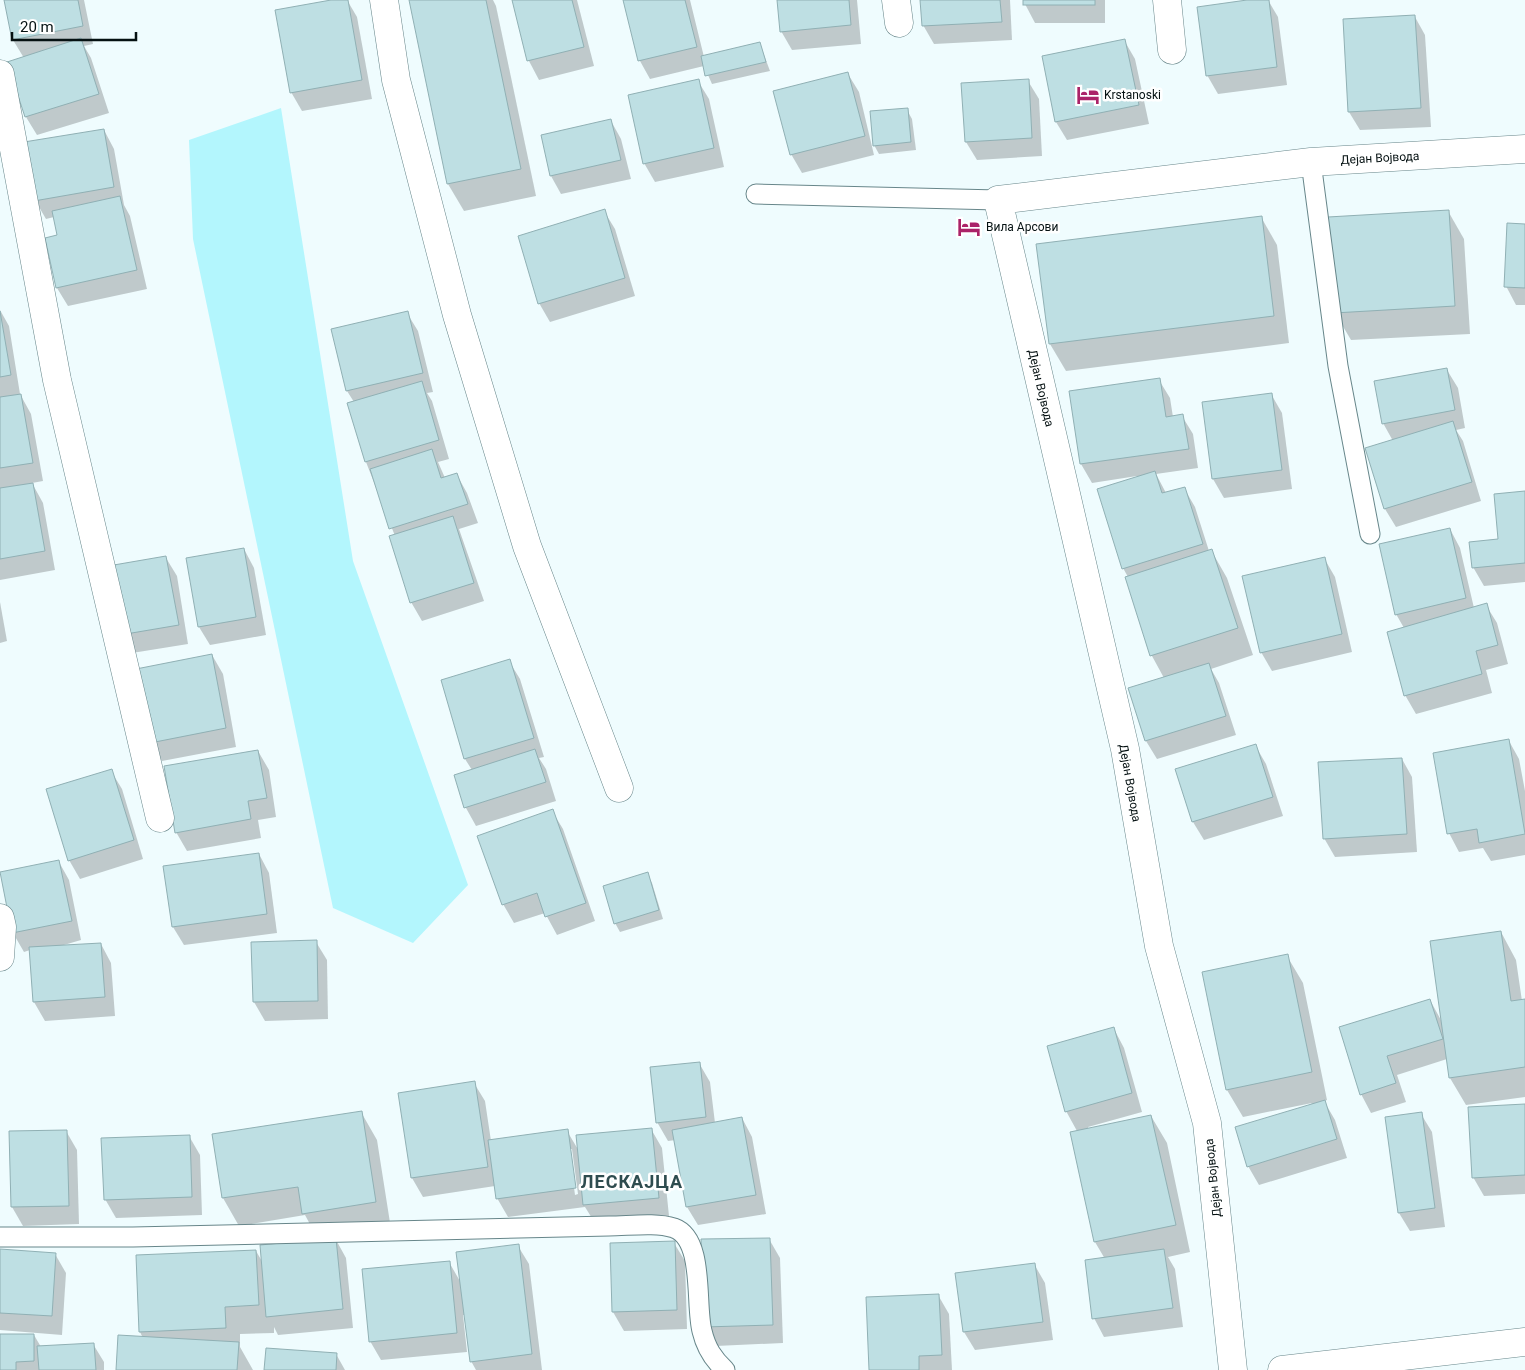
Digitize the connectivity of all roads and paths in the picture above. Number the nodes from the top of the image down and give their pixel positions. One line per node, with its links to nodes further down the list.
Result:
1 (384, 0): 10 (street)
2 (1167, 0): 3 (street)
3 (1172, 50)
4 (0, 74): 11 (street)
5 (1525, 149): 6 (street, Дејан Војвода)
6 (1311, 162): 8 (street, Дејан Војвода); 9 (lane)
7 (756, 194): 8 (lane, Дејан Војвода)
8 (998, 200): 17 (street, Дејан Војвода)
9 (1370, 534)
10 (619, 788)
11 (160, 818)
12 (0, 918): 13 (street)
13 (0, 957)
14 (0, 1236): 16 (lane)
15 (1525, 1342): 18 (street)
16 (725, 1370)
17 (1233, 1370)
18 (1282, 1370)

